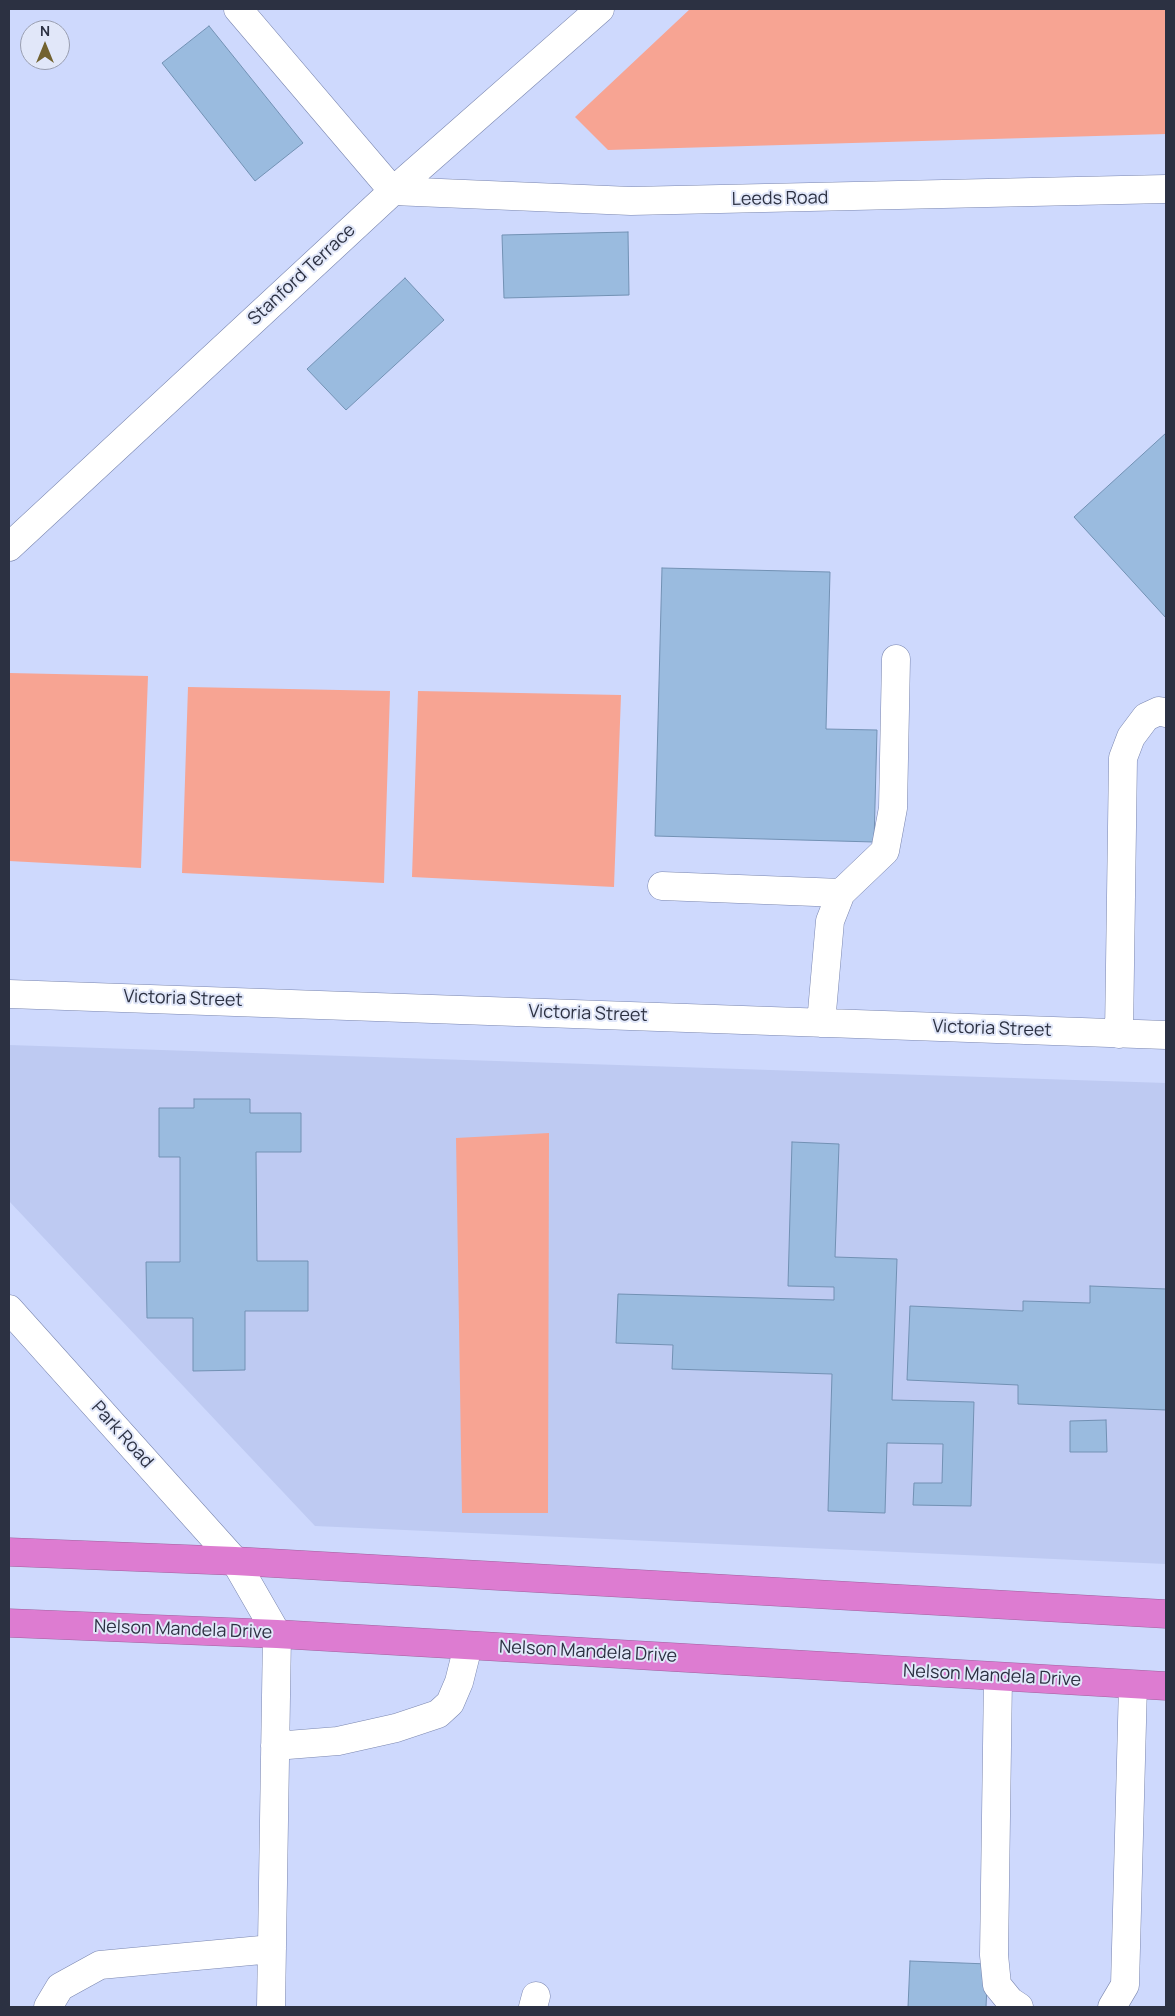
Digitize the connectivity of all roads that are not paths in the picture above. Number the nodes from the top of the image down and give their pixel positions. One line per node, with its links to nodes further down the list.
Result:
1 (238, 9): 4 (street)
2 (600, 9): 4 (street, Stanford Terrace)
3 (1166, 189): 4 (street, Leeds Road)
4 (393, 190): 5 (street, Stanford Terrace)
5 (9, 547)
6 (896, 659): 9 (street)
7 (1166, 713): 12 (street)
8 (662, 886): 9 (street)
9 (841, 893): 11 (street)
10 (9, 994): 11 (street, Victoria Street)
11 (821, 1023): 12 (street, Victoria Street)
12 (1119, 1034): 13 (street, Victoria Street)
13 (1166, 1035)
14 (9, 1309): 16 (street, Park Road)
15 (9, 1552): 16 (highway)
16 (235, 1561): 17 (highway); 19 (street, Park Road)
17 (1166, 1614)
18 (9, 1623): 19 (highway, Nelson Mandela Drive)
19 (277, 1634): 20 (highway, Nelson Mandela Drive); 24 (street)
20 (468, 1646): 21 (highway, Nelson Mandela Drive); 24 (street)
21 (998, 1676): 22 (highway, Nelson Mandela Drive); 28 (street)
22 (1133, 1685): 23 (highway, Nelson Mandela Drive); 29 (street)
23 (1166, 1686)
24 (275, 1746): 25 (street)
25 (272, 1949): 26 (street); 27 (street)
26 (48, 2007)
27 (271, 2007)
28 (1019, 2007)
29 (1112, 2007)

